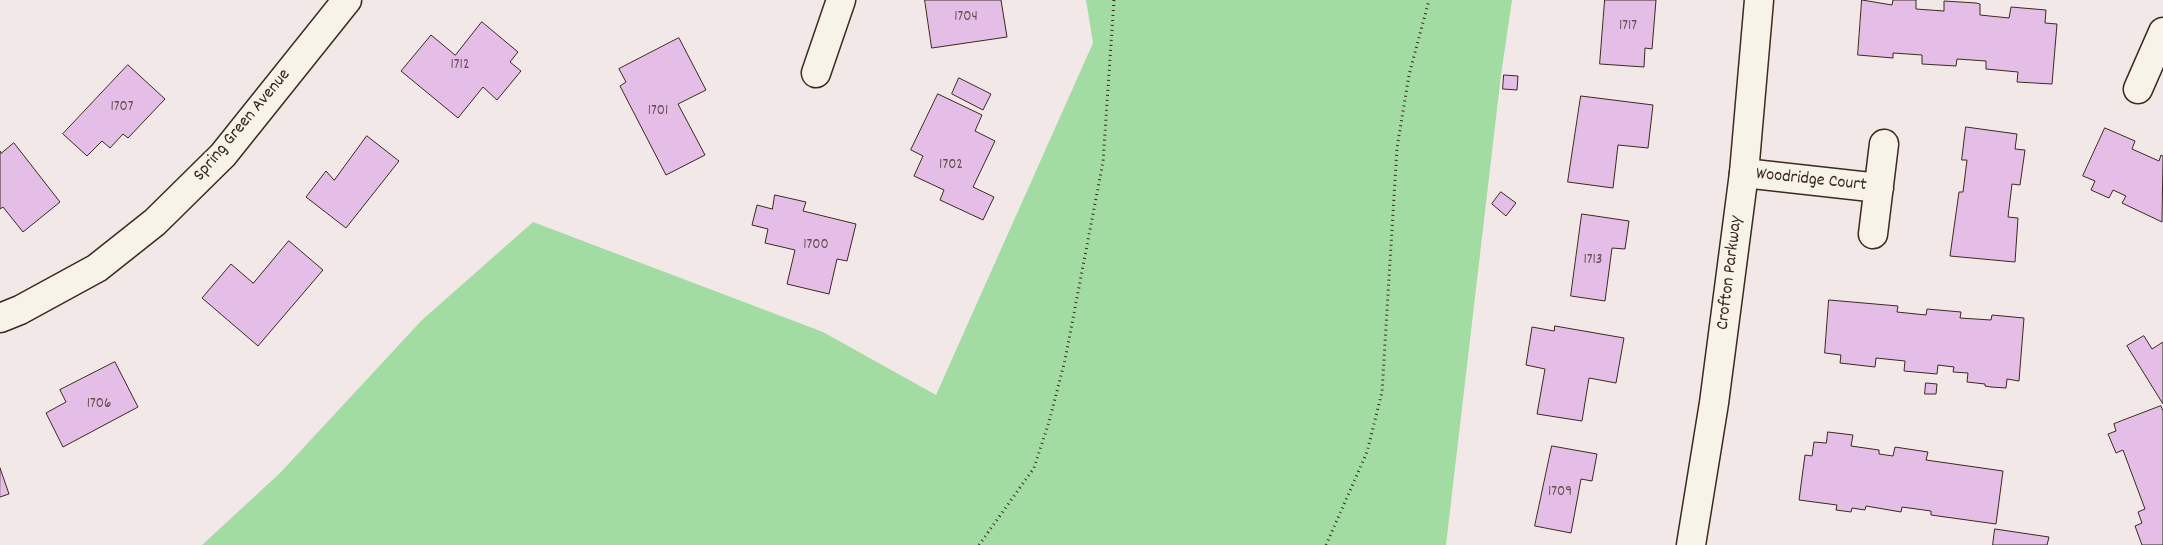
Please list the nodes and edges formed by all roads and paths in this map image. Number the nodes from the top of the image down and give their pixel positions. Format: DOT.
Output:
graph roads {
  1 [pos="347,0"];
  2 [pos="841,0"];
  3 [pos="1114,0"];
  4 [pos="1429,0"];
  5 [pos="1759,0"];
  6 [pos="2163,32"];
  7 [pos="816,73"];
  8 [pos="2138,89"];
  9 [pos="1884,144"];
  10 [pos="1744,173"];
  11 [pos="1879,188"];
  12 [pos="1873,234"];
  13 [pos="0,318"];
  14 [pos="979,545"];
  15 [pos="1326,545"];
  16 [pos="1691,545"];
  1 -- 13 [label="street, Spring Green Avenue"];
  2 -- 7 [label="street"];
  3 -- 14 [label="path"];
  4 -- 15 [label="path"];
  5 -- 10 [label="street, Crofton Parkway"];
  6 -- 8 [label="street"];
  9 -- 11 [label="street, Woodridge Court"];
  10 -- 11 [label="street, Woodridge Court"];
  10 -- 16 [label="street, Crofton Parkway"];
  11 -- 12 [label="street, Woodridge Court"];
}
